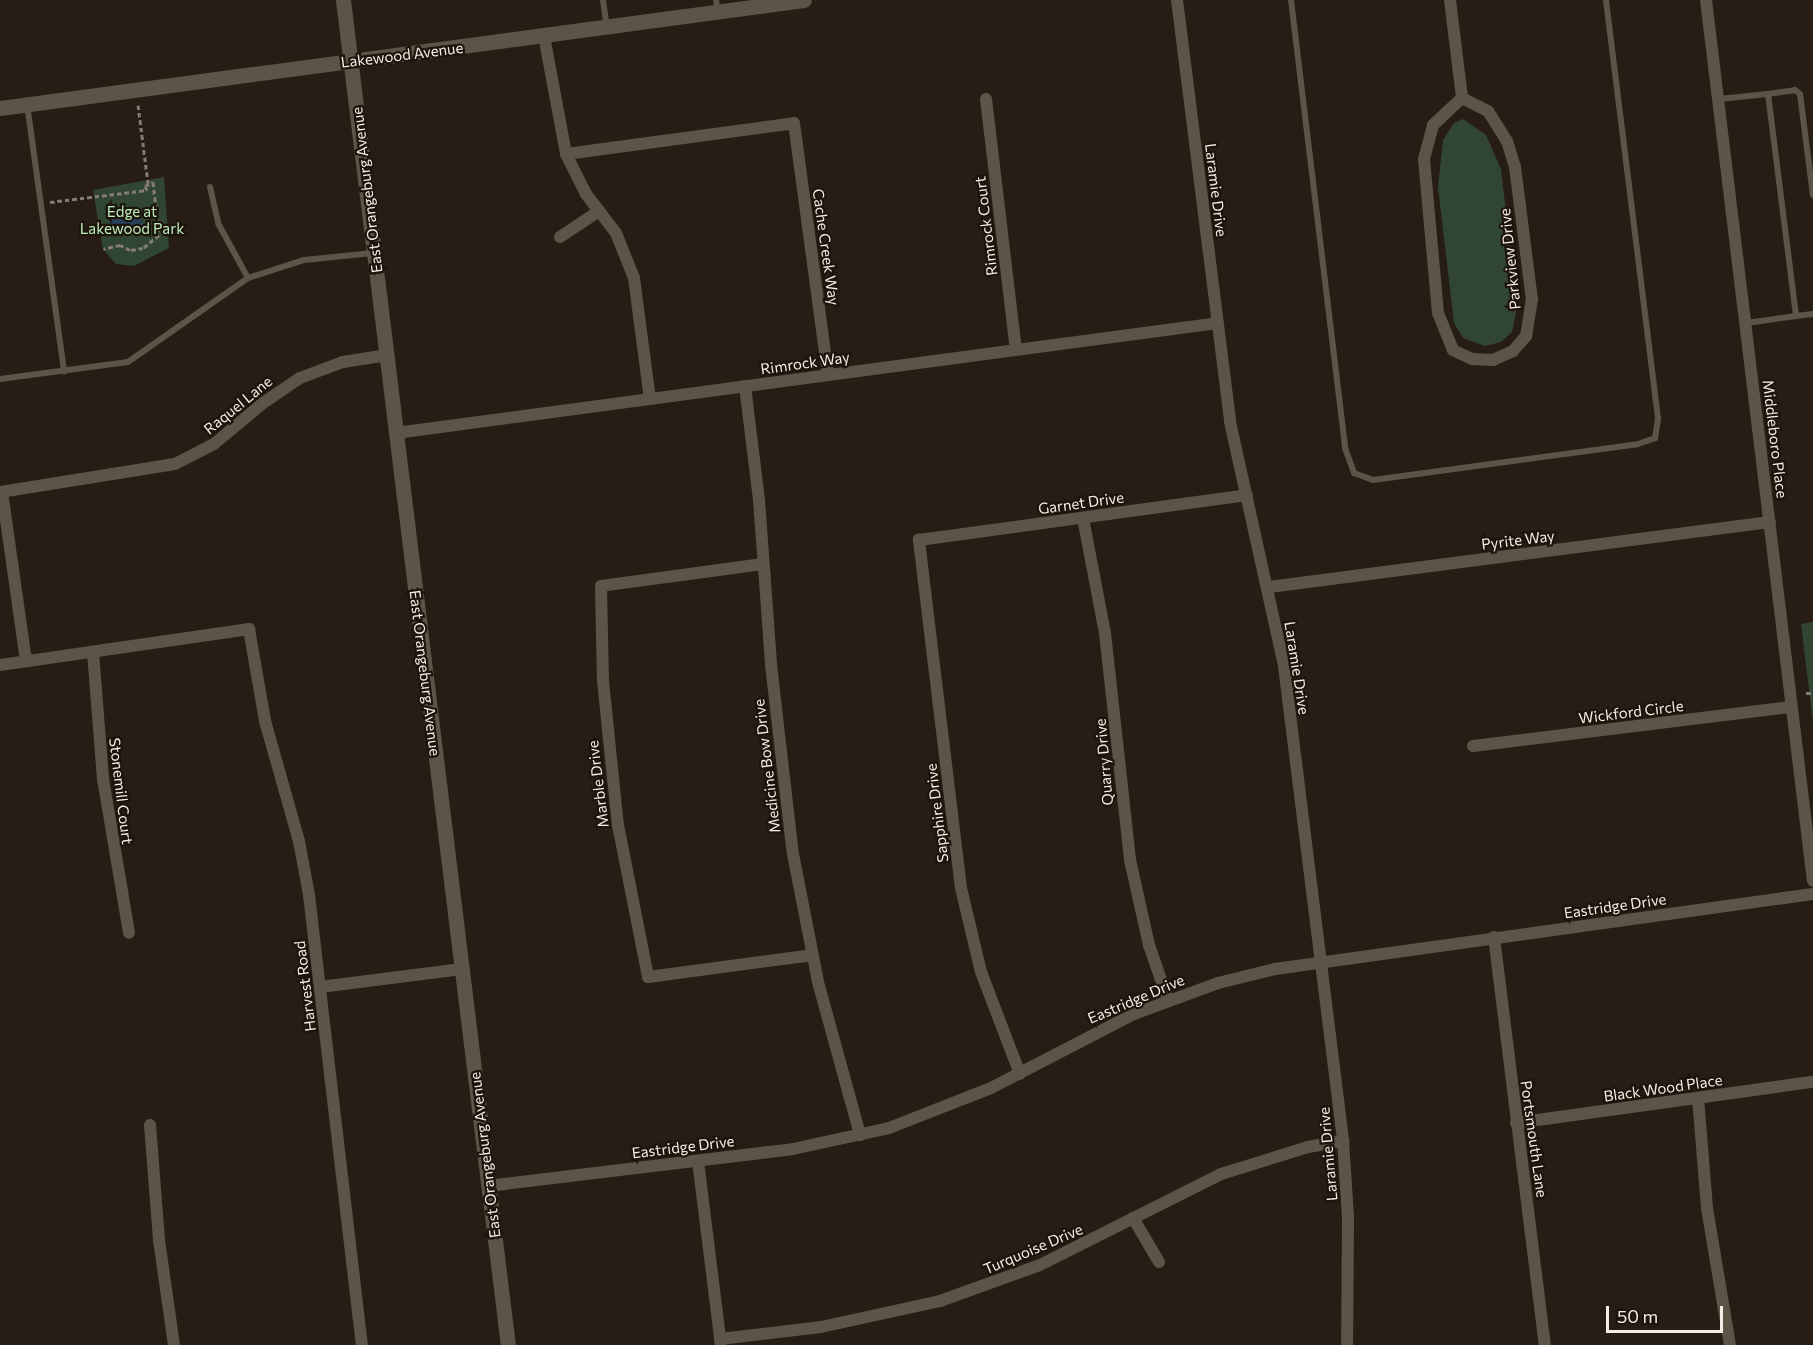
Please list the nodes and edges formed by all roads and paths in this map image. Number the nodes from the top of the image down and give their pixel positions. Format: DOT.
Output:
graph roads {
  1 [pos="343,0"];
  2 [pos="603,0"];
  3 [pos="804,0"];
  4 [pos="1177,0"];
  5 [pos="1291,0"];
  6 [pos="1450,0"];
  7 [pos="1606,0"];
  8 [pos="1706,0"];
  9 [pos="772,2"];
  10 [pos="717,6"];
  11 [pos="607,28"];
  12 [pos="544,36"];
  13 [pos="351,62"];
  14 [pos="136,89"];
  15 [pos="1768,94"];
  16 [pos="1462,98"];
  17 [pos="986,99"];
  18 [pos="1719,99"];
  19 [pos="27,104"];
  20 [pos="0,108"];
  21 [pos="566,154"];
  22 [pos="148,183"];
  23 [pos="210,187"];
  24 [pos="1813,195"];
  25 [pos="41,204"];
  26 [pos="599,211"];
  27 [pos="560,237"];
  28 [pos="103,249"];
  29 [pos="374,253"];
  30 [pos="248,278"];
  31 [pos="1813,314"];
  32 [pos="1796,316"];
  33 [pos="1218,323"];
  34 [pos="1745,324"];
  35 [pos="1016,349"];
  36 [pos="387,355"];
  37 [pos="64,370"];
  38 [pos="828,375"];
  39 [pos="0,379"];
  40 [pos="745,386"];
  41 [pos="650,399"];
  42 [pos="396,433"];
  43 [pos="1,492"];
  44 [pos="1248,495"];
  45 [pos="1083,518"];
  46 [pos="1770,522"];
  47 [pos="919,540"];
  48 [pos="763,564"];
  49 [pos="1269,587"];
  50 [pos="93,652"];
  51 [pos="26,661"];
  52 [pos="0,665"];
  53 [pos="1806,693"];
  54 [pos="1813,693"];
  55 [pos="1792,707"];
  56 [pos="1473,746"];
  57 [pos="1813,881"];
  58 [pos="1813,894"];
  59 [pos="129,933"];
  60 [pos="1494,937"];
  61 [pos="812,955"];
  62 [pos="1320,960"];
  63 [pos="462,969"];
  64 [pos="320,987"];
  65 [pos="1168,1000"];
  66 [pos="1020,1074"];
  67 [pos="1813,1082"];
  68 [pos="1698,1098"];
  69 [pos="1516,1123"];
  70 [pos="150,1125"];
  71 [pos="860,1135"];
  72 [pos="1343,1141"];
  73 [pos="698,1161"];
  74 [pos="488,1186"];
  75 [pos="1133,1218"];
  76 [pos="1159,1262"];
  77 [pos="721,1342"];
  78 [pos="174,1345"];
  79 [pos="362,1345"];
  80 [pos="508,1345"];
  81 [pos="1347,1345"];
  82 [pos="1545,1345"];
  83 [pos="1730,1345"];
  1 -- 13 [label="street, East Orangeburg Avenue"];
  2 -- 11 [label="lane"];
  3 -- 9 [label="street, Lakewood Avenue"];
  4 -- 33 [label="street, Laramie Drive"];
  5 -- 7 [label="lane"];
  6 -- 16 [label="street"];
  8 -- 18 [label="street, Middleboro Place"];
  9 -- 10 [label="street, Lakewood Avenue"];
  10 -- 11 [label="street, Lakewood Avenue"];
  11 -- 12 [label="street, Lakewood Avenue"];
  12 -- 13 [label="street, Lakewood Avenue"];
  12 -- 21 [label="street"];
  13 -- 14 [label="street, Lakewood Avenue"];
  13 -- 29 [label="street, East Orangeburg Avenue"];
  14 -- 19 [label="street, Lakewood Avenue"];
  14 -- 22 [label="path"];
  15 -- 18 [label="lane"];
  15 -- 24 [label="lane"];
  15 -- 32 [label="lane"];
  16 -- 16 [label="street, Parkview Drive"];
  17 -- 35 [label="street, Rimrock Court"];
  18 -- 34 [label="street, Middleboro Place"];
  19 -- 20 [label="street, Lakewood Avenue"];
  19 -- 25 [label="lane"];
  21 -- 26 [label="street"];
  21 -- 38 [label="street, Cache Creek Way"];
  22 -- 25 [label="path"];
  22 -- 28 [label="path"];
  23 -- 30 [label="lane"];
  25 -- 37 [label="lane"];
  26 -- 27 [label="street"];
  26 -- 41 [label="street"];
  29 -- 30 [label="lane"];
  29 -- 36 [label="street, East Orangeburg Avenue"];
  30 -- 37 [label="lane"];
  31 -- 32 [label="lane"];
  32 -- 34 [label="lane"];
  33 -- 35 [label="street, Rimrock Way"];
  33 -- 44 [label="street, Laramie Drive"];
  34 -- 46 [label="street, Middleboro Place"];
  35 -- 38 [label="street, Rimrock Way"];
  36 -- 42 [label="street, East Orangeburg Avenue"];
  36 -- 43 [label="street, Raquel Lane"];
  37 -- 39 [label="lane"];
  38 -- 40 [label="street, Rimrock Way"];
  40 -- 41 [label="street, Rimrock Way"];
  40 -- 48 [label="street, Medicine Bow Drive"];
  41 -- 42 [label="street, Rimrock Way"];
  42 -- 63 [label="street, East Orangeburg Avenue"];
  43 -- 51 [label="street"];
  44 -- 45 [label="street, Garnet Drive"];
  44 -- 49 [label="street, Laramie Drive"];
  45 -- 47 [label="street, Garnet Drive"];
  45 -- 65 [label="street, Quarry Drive"];
  46 -- 49 [label="street, Pyrite Way"];
  46 -- 55 [label="street, Middleboro Place"];
  47 -- 66 [label="street, Sapphire Drive"];
  48 -- 61 [label="street, Medicine Bow Drive"];
  48 -- 61 [label="street, Marble Drive"];
  49 -- 62 [label="street, Laramie Drive"];
  50 -- 51 [label="street"];
  50 -- 59 [label="street, Stonemill Court"];
  50 -- 64 [label="street, Harvest Road"];
  51 -- 52 [label="street"];
  53 -- 54 [label="path"];
  55 -- 56 [label="street, Wickford Circle"];
  55 -- 57 [label="street, Middleboro Place"];
  58 -- 60 [label="street, Eastridge Drive"];
  60 -- 62 [label="street, Eastridge Drive"];
  60 -- 69 [label="street, Portsmouth Lane"];
  61 -- 71 [label="street, Medicine Bow Drive"];
  62 -- 65 [label="street, Eastridge Drive"];
  62 -- 72 [label="street, Laramie Drive"];
  63 -- 64 [label="street"];
  63 -- 74 [label="street, East Orangeburg Avenue"];
  64 -- 79 [label="street, Harvest Road"];
  65 -- 66 [label="street, Eastridge Drive"];
  66 -- 71 [label="street, Eastridge Drive"];
  67 -- 68 [label="street, Black Wood Place"];
  68 -- 69 [label="street, Black Wood Place"];
  68 -- 83 [label="street"];
  69 -- 82 [label="street, Portsmouth Lane"];
  70 -- 78 [label="street"];
  71 -- 73 [label="street, Eastridge Drive"];
  72 -- 75 [label="street, Turquoise Drive"];
  72 -- 81 [label="street, Laramie Drive"];
  73 -- 74 [label="street, Eastridge Drive"];
  73 -- 77 [label="street"];
  74 -- 80 [label="street, East Orangeburg Avenue"];
  75 -- 76 [label="street"];
  75 -- 77 [label="street, Turquoise Drive"];
}
